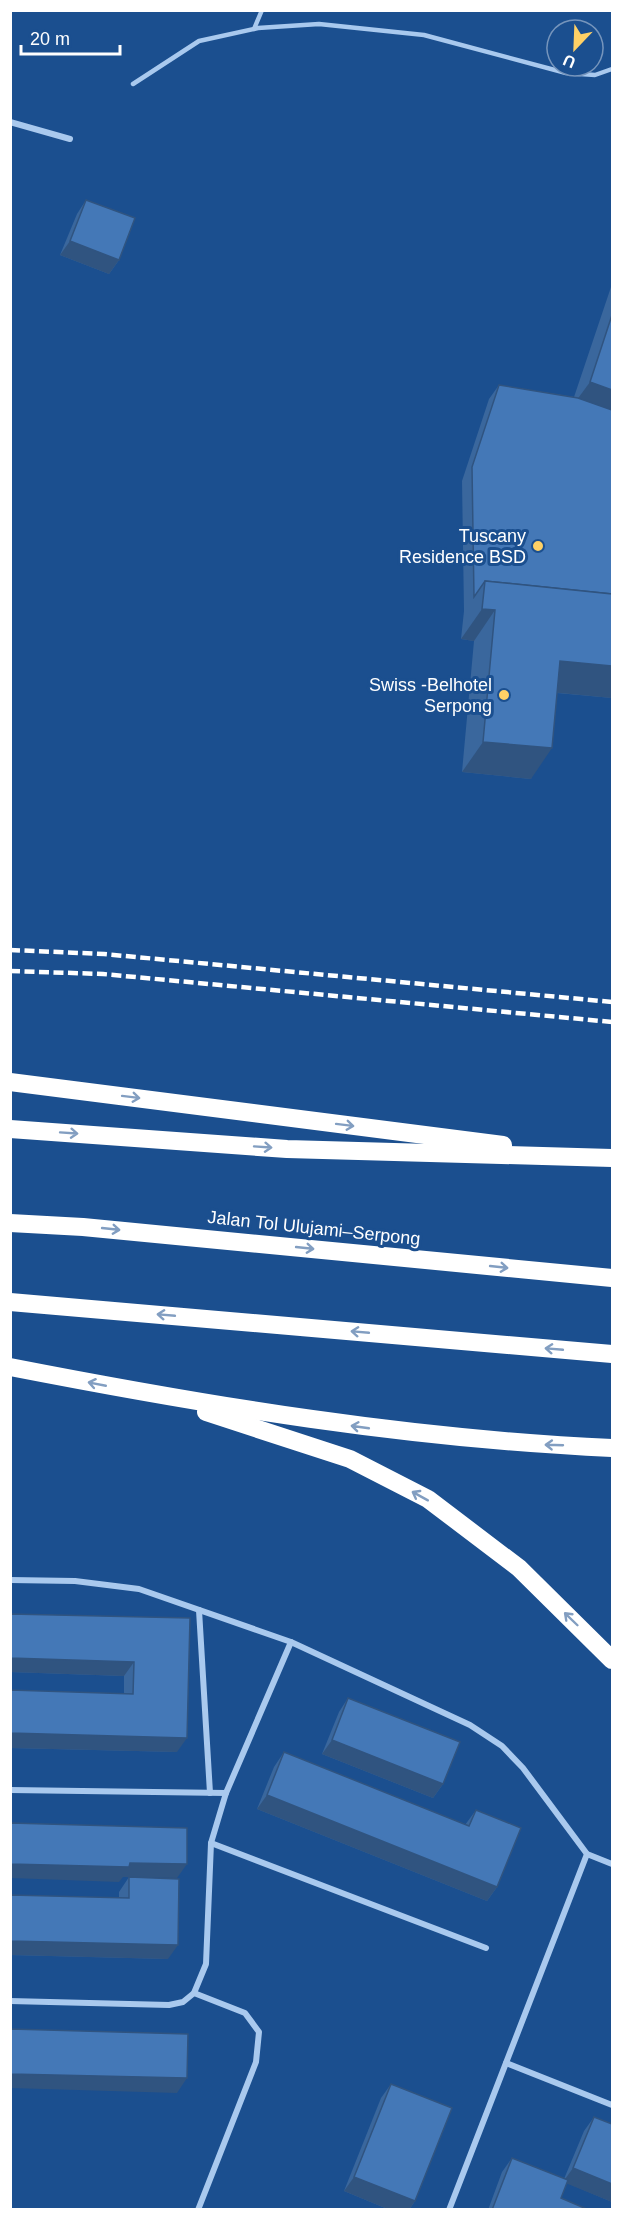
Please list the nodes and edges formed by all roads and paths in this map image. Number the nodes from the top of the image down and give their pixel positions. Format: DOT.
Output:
graph roads {
  1 [pos="262,10"];
  2 [pos="254,29"];
  3 [pos="612,69"];
  4 [pos="134,84"];
  5 [pos="10,122"];
  6 [pos="70,139"];
  7 [pos="10,1082"];
  8 [pos="10,1129"];
  9 [pos="610,1158"];
  10 [pos="10,1221"];
  11 [pos="612,1278"];
  12 [pos="10,1302"];
  13 [pos="612,1354"];
  14 [pos="10,1367"];
  15 [pos="155,1395"];
  16 [pos="612,1448"];
  17 [pos="10,1580"];
  18 [pos="199,1610"];
  19 [pos="291,1642"];
  20 [pos="612,1660"];
  21 [pos="10,1790"];
  22 [pos="210,1793"];
  23 [pos="225,1793"];
  24 [pos="211,1843"];
  25 [pos="586,1854"];
  26 [pos="612,1864"];
  27 [pos="486,1948"];
  28 [pos="194,1993"];
  29 [pos="10,2001"];
  30 [pos="506,2063"];
  31 [pos="612,2105"];
  32 [pos="198,2210"];
  33 [pos="449,2210"];
  1 -- 2 [label="lane"];
  2 -- 3 [label="lane"];
  2 -- 4 [label="lane"];
  5 -- 6 [label="street"];
  7 -- 9 [label="highway, one-way"];
  8 -- 9 [label="highway, one-way"];
  10 -- 11 [label="highway, Jalan Tol Ulujami–Serpong, one-way"];
  13 -- 12 [label="highway, one-way"];
  15 -- 14 [label="highway, one-way"];
  16 -- 15 [label="highway, one-way"];
  20 -- 15 [label="highway, one-way"];
  17 -- 18 [label="street"];
  18 -- 19 [label="street"];
  18 -- 22 [label="street"];
  19 -- 23 [label="street"];
  19 -- 25 [label="street"];
  21 -- 22 [label="street"];
  22 -- 23 [label="street"];
  23 -- 24 [label="street"];
  24 -- 27 [label="street"];
  24 -- 28 [label="street"];
  25 -- 26 [label="street"];
  25 -- 30 [label="street"];
  28 -- 29 [label="street"];
  28 -- 32 [label="street"];
  30 -- 31 [label="street"];
  30 -- 33 [label="street"];
}
